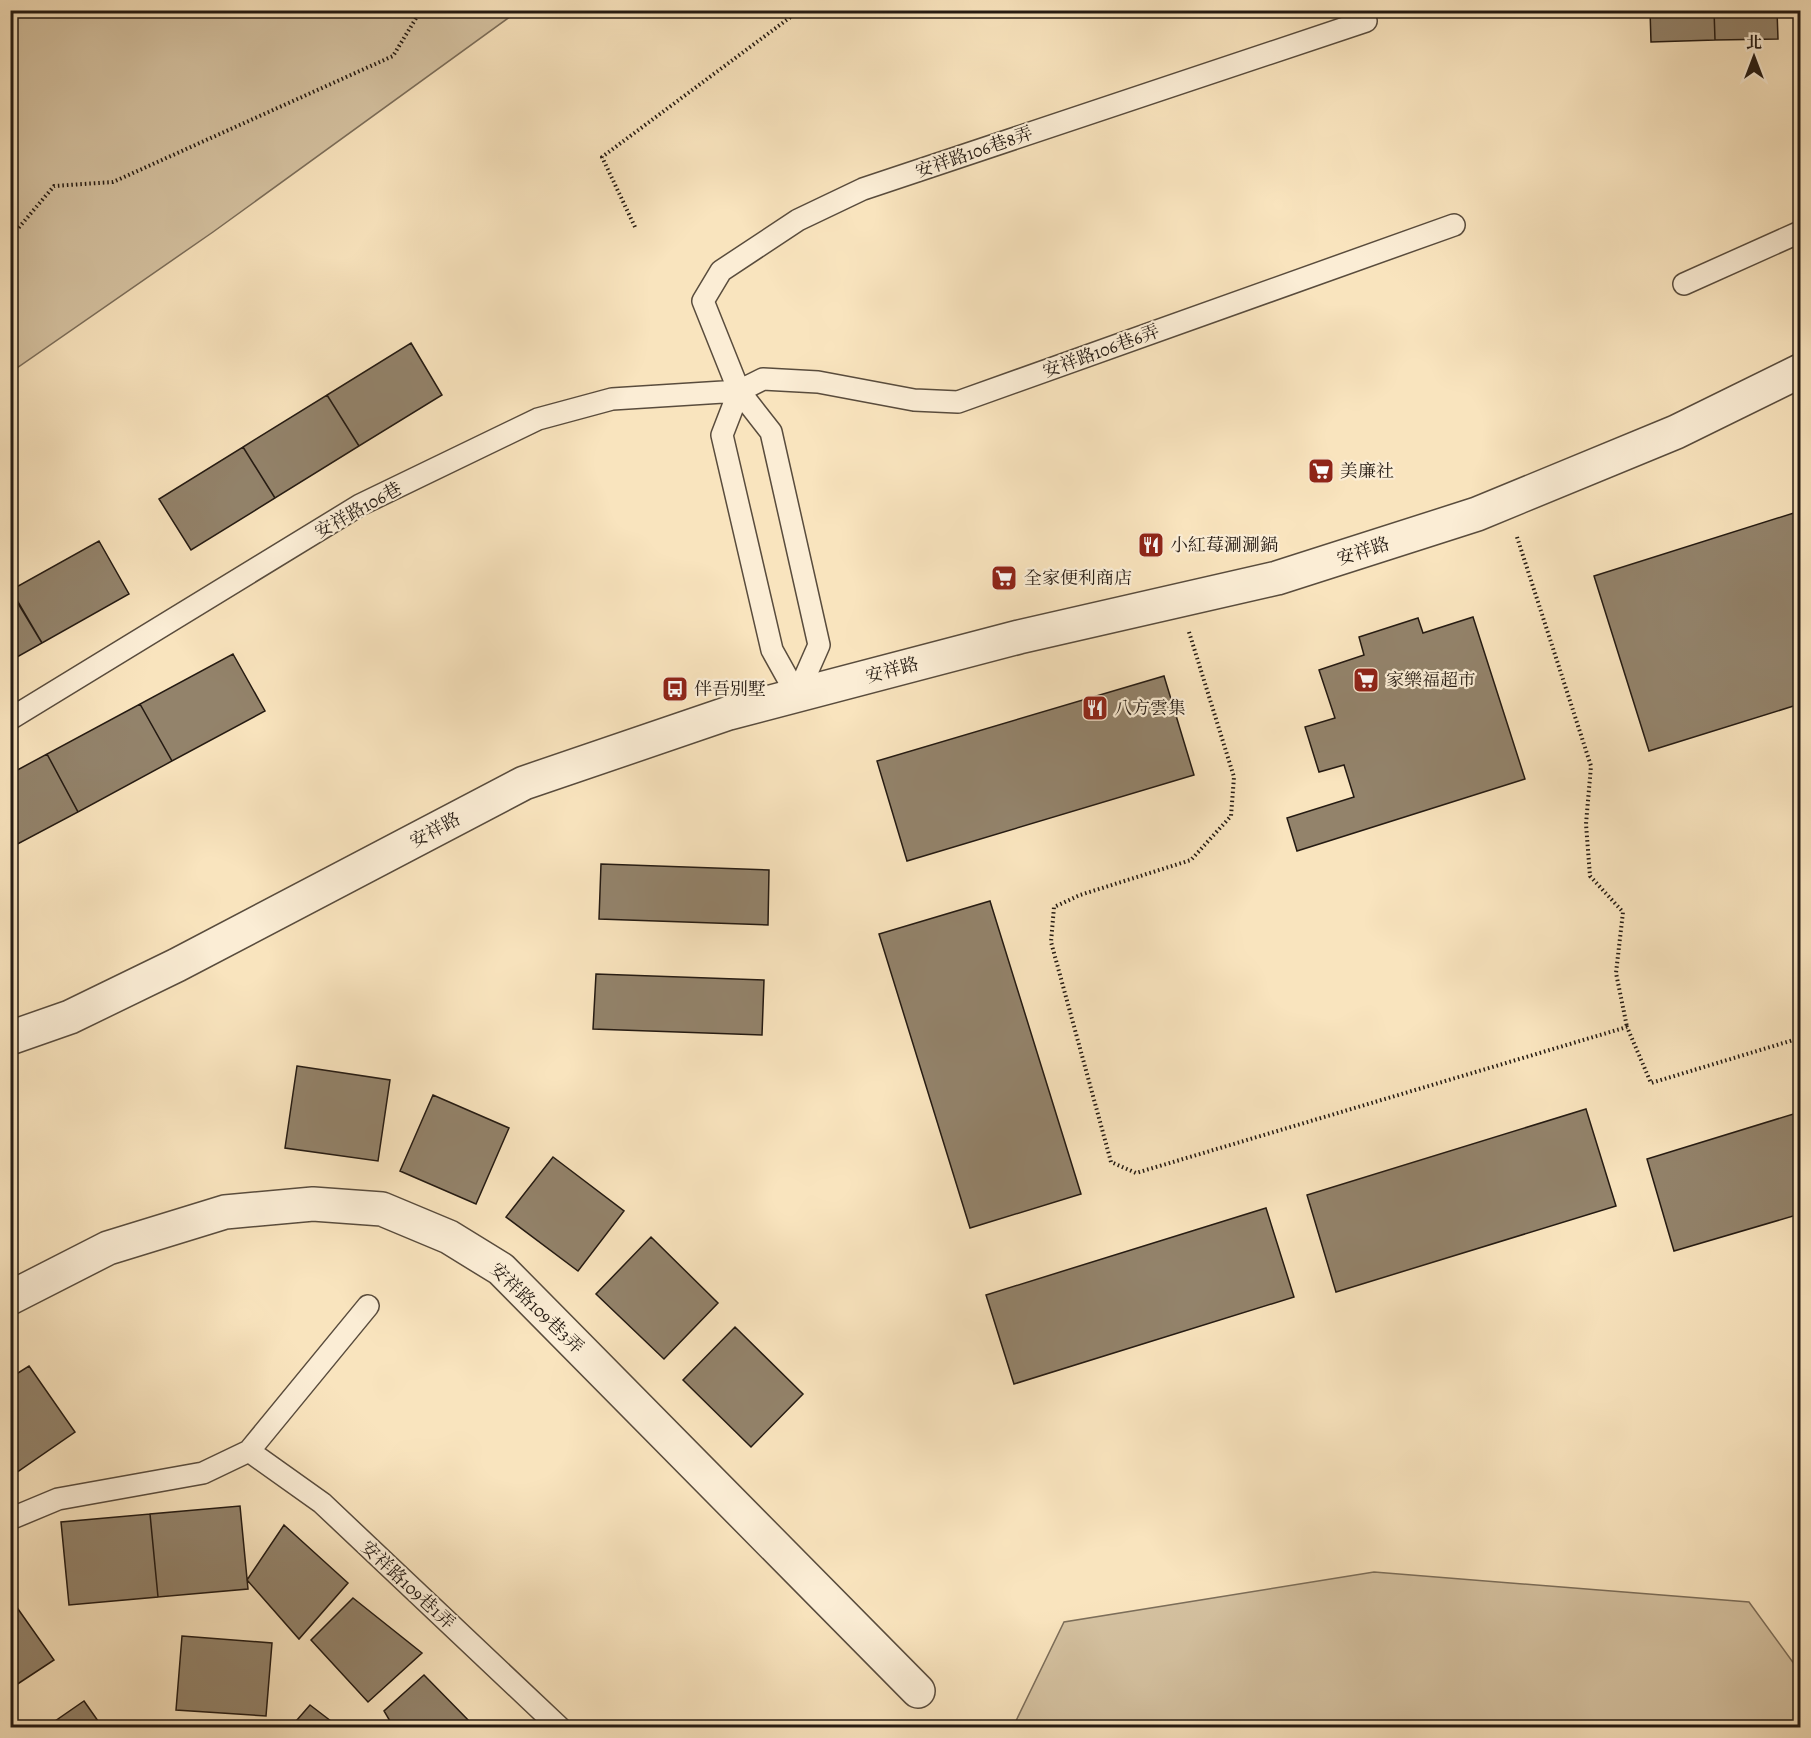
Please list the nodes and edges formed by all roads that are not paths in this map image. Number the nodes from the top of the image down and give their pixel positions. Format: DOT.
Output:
graph roads {
  1 [pos="1366,21"];
  2 [pos="1454,225"];
  3 [pos="1800,232"];
  4 [pos="1684,284"];
  5 [pos="1800,371"];
  6 [pos="739,391"];
  7 [pos="797,695"];
  8 [pos="10,719"];
  9 [pos="10,1038"];
  10 [pos="10,1298"];
  11 [pos="368,1306"];
  12 [pos="249,1451"];
  13 [pos="10,1519"];
  14 [pos="918,1691"];
  15 [pos="560,1728"];
  1 -- 6 [label="lane, 安祥路106巷8弄"];
  2 -- 6 [label="lane, 安祥路106巷6弄"];
  3 -- 4 [label="lane"];
  5 -- 7 [label="street, 安祥路"];
  6 -- 7 [label="lane"];
  6 -- 7 [label="lane"];
  6 -- 8 [label="lane, 安祥路106巷"];
  7 -- 9 [label="street, 安祥路"];
  10 -- 14 [label="street, 安祥路109巷3弄"];
  11 -- 12 [label="lane"];
  12 -- 13 [label="lane"];
  12 -- 15 [label="lane, 安祥路109巷1弄"];
}
